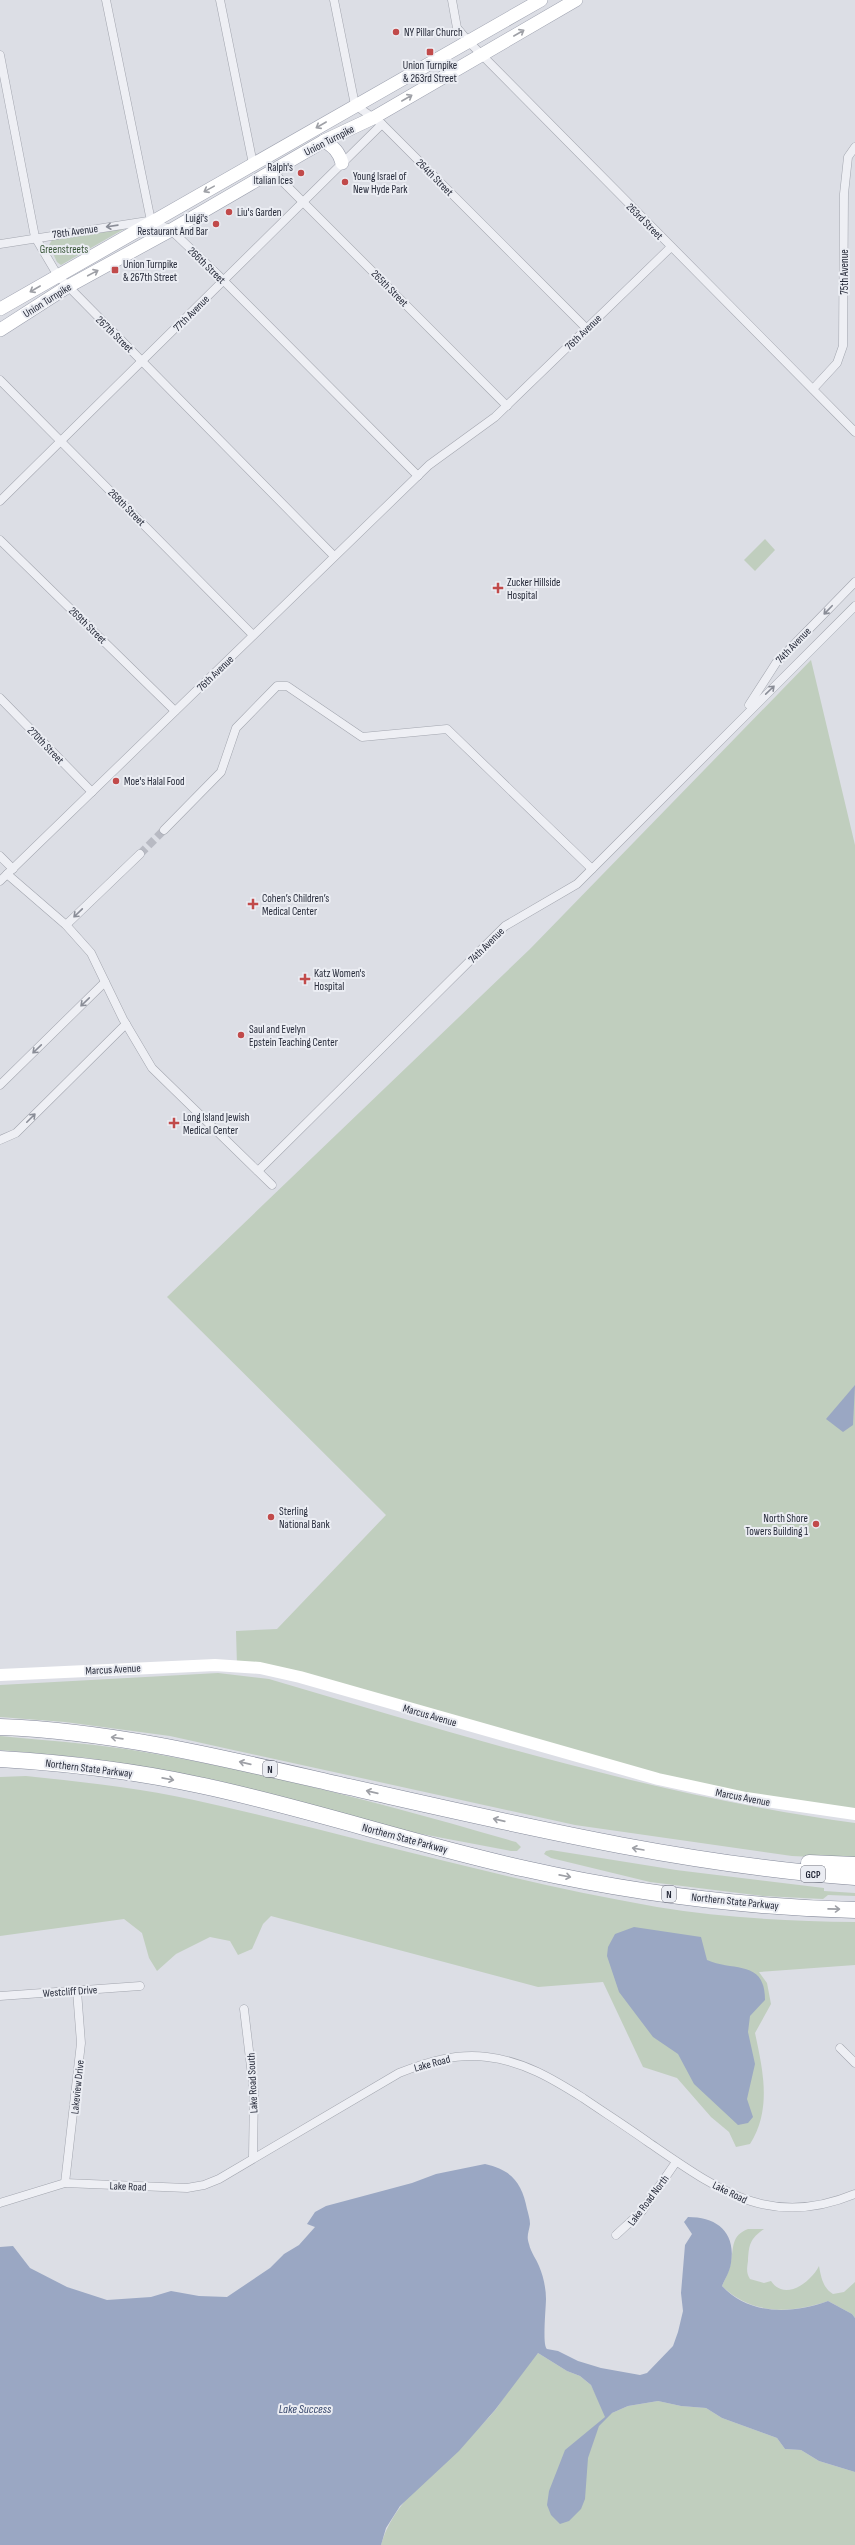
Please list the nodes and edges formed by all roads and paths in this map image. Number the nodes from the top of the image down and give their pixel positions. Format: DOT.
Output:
graph roads {
  1 [pos="106,0"];
  2 [pos="220,0"];
  3 [pos="334,0"];
  4 [pos="452,0"];
  5 [pos="541,0"];
  6 [pos="576,0"];
  7 [pos="469,42"];
  8 [pos="0,55"];
  9 [pos="482,55"];
  10 [pos="355,105"];
  11 [pos="377,121"];
  12 [pos="324,141"];
  13 [pos="855,147"];
  14 [pos="253,164"];
  15 [pos="342,164"];
  16 [pos="272,171"];
  17 [pos="304,202"];
  18 [pos="151,221"];
  19 [pos="171,230"];
  20 [pos="35,237"];
  21 [pos="0,244"];
  22 [pos="671,247"];
  23 [pos="58,276"];
  24 [pos="224,280"];
  25 [pos="67,287"];
  26 [pos="0,309"];
  27 [pos="587,329"];
  28 [pos="0,330"];
  29 [pos="143,360"];
  30 [pos="0,380"];
  31 [pos="813,389"];
  32 [pos="507,406"];
  33 [pos="855,432"];
  34 [pos="61,441"];
  35 [pos="418,476"];
  36 [pos="0,501"];
  37 [pos="0,540"];
  38 [pos="334,556"];
  39 [pos="855,582"];
  40 [pos="855,606"];
  41 [pos="253,635"];
  42 [pos="0,698"];
  43 [pos="175,711"];
  44 [pos="742,717"];
  45 [pos="92,792"];
  46 [pos="164,830"];
  47 [pos="140,854"];
  48 [pos="0,856"];
  49 [pos="592,869"];
  50 [pos="10,871"];
  51 [pos="0,881"];
  52 [pos="66,925"];
  53 [pos="105,982"];
  54 [pos="126,1024"];
  55 [pos="0,1085"];
  56 [pos="0,1140"];
  57 [pos="258,1172"];
  58 [pos="272,1185"];
  59 [pos="0,1675"];
  60 [pos="0,1727"];
  61 [pos="0,1760"];
  62 [pos="0,1770"];
  63 [pos="130,1772"];
  64 [pos="855,1814"];
  65 [pos="672,1855"];
  66 [pos="855,1864"];
  67 [pos="772,1870"];
  68 [pos="855,1877"];
  69 [pos="855,1910"];
  70 [pos="140,1986"];
  71 [pos="77,1991"];
  72 [pos="0,1996"];
  73 [pos="244,2009"];
  74 [pos="840,2048"];
  75 [pos="855,2063"];
  76 [pos="253,2158"];
  77 [pos="676,2162"];
  78 [pos="65,2183"];
  79 [pos="855,2194"];
  80 [pos="0,2203"];
  81 [pos="616,2235"];
  1 -- 18 [label="street"];
  2 -- 14 [label="street"];
  3 -- 10 [label="street"];
  4 -- 7 [label="street, 263rd Street"];
  5 -- 7 [label="main road, Union Turnpike"];
  9 -- 6 [label="main road, Union Turnpike, one-way"];
  7 -- 9 [label="street, 263rd Street"];
  7 -- 10 [label="main road, Union Turnpike"];
  8 -- 20 [label="street, 267th Street"];
  11 -- 9 [label="main road, Union Turnpike, one-way"];
  9 -- 22 [label="street, 263rd Street"];
  10 -- 11 [label="street, 264th Street"];
  10 -- 14 [label="main road, Union Turnpike, one-way"];
  11 -- 12 [label="main road, Union Turnpike"];
  11 -- 15 [label="street, 77th Avenue"];
  11 -- 27 [label="street, 264th Street"];
  12 -- 15 [label="main road"];
  12 -- 16 [label="main road, Union Turnpike"];
  13 -- 31 [label="street, 75th Avenue"];
  14 -- 18 [label="main road, Union Turnpike, one-way"];
  15 -- 17 [label="street, 77th Avenue"];
  16 -- 17 [label="street, 265th Street"];
  16 -- 19 [label="main road, Union Turnpike"];
  17 -- 24 [label="street, 77th Avenue"];
  17 -- 32 [label="street, 265th Street"];
  18 -- 19 [label="street, 266th Street"];
  18 -- 20 [label="street, 78th Avenue, one-way"];
  18 -- 23 [label="main road, Union Turnpike"];
  19 -- 24 [label="street, 266th Street"];
  25 -- 19 [label="main road, Union Turnpike, one-way"];
  20 -- 21 [label="street, 78th Avenue"];
  20 -- 23 [label="street, 267th Street"];
  22 -- 27 [label="street, 76th Avenue"];
  22 -- 31 [label="street, 263rd Street"];
  23 -- 25 [label="street, 267th Street"];
  23 -- 26 [label="main road, Union Turnpike, one-way"];
  24 -- 29 [label="street, 77th Avenue"];
  24 -- 35 [label="street, 266th Street"];
  25 -- 28 [label="main road, Union Turnpike"];
  25 -- 29 [label="street, 267th Street"];
  27 -- 32 [label="street, 76th Avenue"];
  29 -- 34 [label="street, 77th Avenue"];
  29 -- 38 [label="street, 267th Street"];
  30 -- 34 [label="street, 268th Street"];
  31 -- 33 [label="street, 263rd Street"];
  32 -- 35 [label="street, 76th Avenue"];
  34 -- 36 [label="street, 77th Avenue"];
  34 -- 41 [label="street, 268th Street"];
  35 -- 38 [label="street, 76th Avenue"];
  37 -- 43 [label="street, 269th Street"];
  38 -- 41 [label="street, 76th Avenue"];
  39 -- 44 [label="street, 74th Avenue, one-way"];
  44 -- 40 [label="street, 74th Avenue, one-way"];
  41 -- 43 [label="street, 76th Avenue"];
  42 -- 45 [label="street, 270th Street"];
  43 -- 45 [label="street, 76th Avenue"];
  44 -- 49 [label="street, 74th Avenue"];
  45 -- 50 [label="street, 76th Avenue"];
  46 -- 49 [label="street"];
  47 -- 52 [label="street, one-way"];
  48 -- 50 [label="street"];
  49 -- 57 [label="street, 74th Avenue"];
  50 -- 51 [label="street, 76th Avenue"];
  50 -- 52 [label="street"];
  52 -- 53 [label="street"];
  53 -- 54 [label="street"];
  53 -- 55 [label="street, one-way"];
  56 -- 54 [label="street, one-way"];
  54 -- 57 [label="street"];
  57 -- 58 [label="street"];
  59 -- 64 [label="main road, Marcus Avenue"];
  65 -- 60 [label="highway, N, one-way"];
  61 -- 63 [label="highway, Northern State Parkway / N"];
  62 -- 63 [label="highway"];
  63 -- 69 [label="highway, Northern State Parkway / N, one-way"];
  65 -- 66 [label="highway"];
  65 -- 67 [label="highway, N"];
  67 -- 68 [label="highway, GCP"];
  70 -- 71 [label="street, Westcliff Drive"];
  71 -- 72 [label="street, Westcliff Drive"];
  71 -- 78 [label="street, Lakeview Drive"];
  73 -- 76 [label="street, Lake Road South"];
  74 -- 75 [label="street"];
  76 -- 77 [label="street, Lake Road"];
  76 -- 78 [label="street, Lake Road"];
  77 -- 79 [label="street, Lake Road"];
  77 -- 81 [label="street, Lake Road North"];
  78 -- 80 [label="street, Lake Road"];
}
